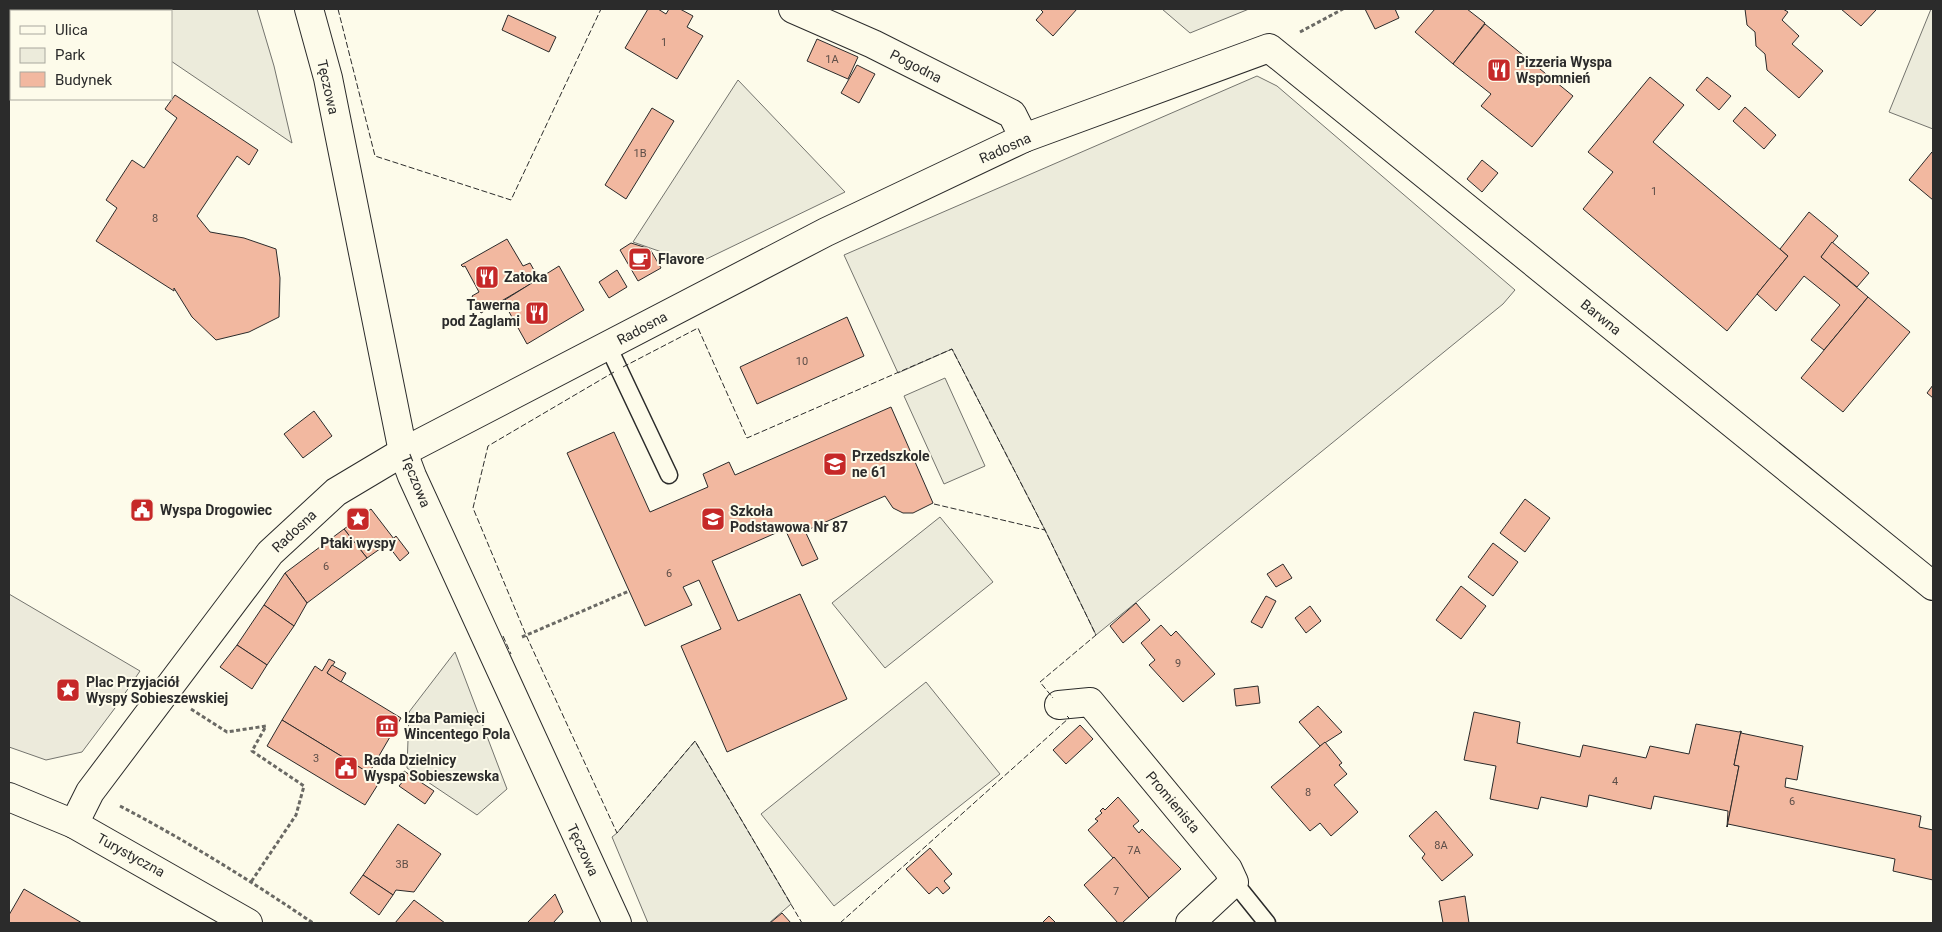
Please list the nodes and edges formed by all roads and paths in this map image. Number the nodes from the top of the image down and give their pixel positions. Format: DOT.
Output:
graph roads {
  1 [pos="308,9"];
  2 [pos="793,9"];
  3 [pos="1344,9"];
  4 [pos="1269,48"];
  5 [pos="1024,138"];
  6 [pos="608,346"];
  7 [pos="403,452"];
  8 [pos="669,475"];
  9 [pos="1933,586"];
  10 [pos="629,591"];
  11 [pos="519,639"];
  12 [pos="1059,705"];
  13 [pos="188,707"];
  14 [pos="9,797"];
  15 [pos="152,823"];
  16 [pos="74,824"];
  17 [pos="252,882"];
  18 [pos="1234,882"];
  19 [pos="248,923"];
  20 [pos="314,923"];
  21 [pos="617,923"];
  22 [pos="1190,923"];
  23 [pos="1267,923"];
  1 -- 7 [label="street, Tęczowa"];
  2 -- 5 [label="street, Pogodna"];
  3 -- 4 [label="path"];
  4 -- 5 [label="street, Radosna"];
  4 -- 9 [label="street, Barwna"];
  5 -- 6 [label="street, Radosna"];
  6 -- 7 [label="street, Radosna"];
  6 -- 8 [label="lane"];
  7 -- 16 [label="street, Radosna"];
  7 -- 21 [label="street, Tęczowa"];
  10 -- 11 [label="path"];
  12 -- 18 [label="street, Promienista"];
  13 -- 17 [label="path"];
  14 -- 16 [label="street, Turystyczna"];
  15 -- 17 [label="path"];
  16 -- 19 [label="street, Turystyczna"];
  17 -- 20 [label="path"];
  18 -- 22 [label="street"];
  18 -- 23 [label="lane"];
}
